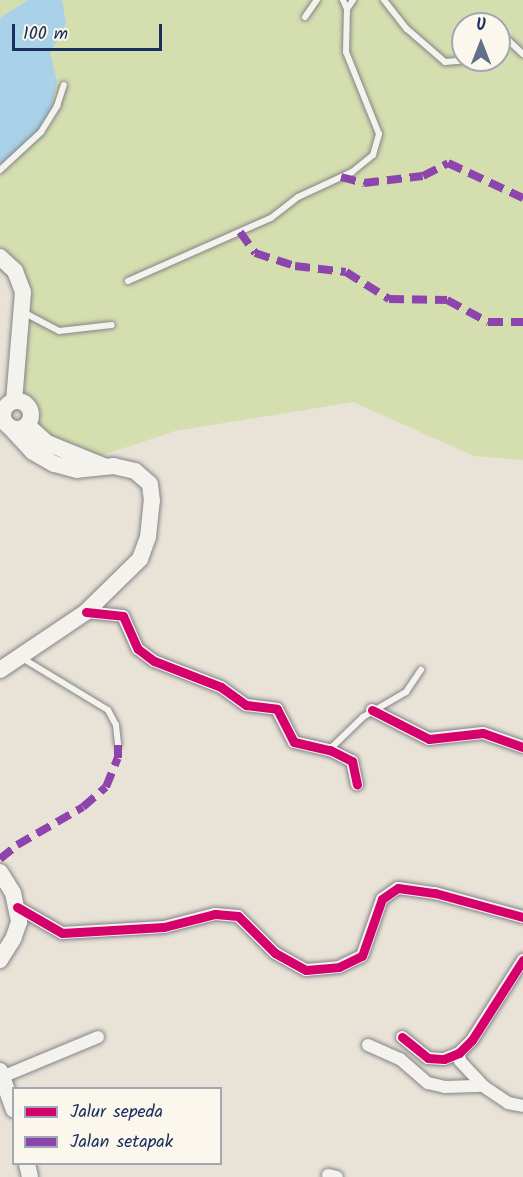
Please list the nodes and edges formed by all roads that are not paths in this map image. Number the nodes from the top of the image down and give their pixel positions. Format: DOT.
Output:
graph roads {
  1 [pos="317,0"];
  2 [pos="343,0"];
  3 [pos="353,0"];
  4 [pos="384,0"];
  5 [pos="347,9"];
  6 [pos="305,17"];
  7 [pos="511,43"];
  8 [pos="523,54"];
  9 [pos="451,63"];
  10 [pos="64,85"];
  11 [pos="0,170"];
  12 [pos="0,257"];
  13 [pos="128,281"];
  14 [pos="22,312"];
  15 [pos="112,325"];
  16 [pos="14,401"];
  17 [pos="27,425"];
  18 [pos="9,426"];
  19 [pos="104,466"];
  20 [pos="86,612"];
  21 [pos="21,657"];
  22 [pos="0,670"];
  23 [pos="421,670"];
  24 [pos="372,710"];
  25 [pos="118,745"];
  26 [pos="523,747"];
  27 [pos="330,750"];
  28 [pos="357,784"];
  29 [pos="0,872"];
  30 [pos="17,907"];
  31 [pos="523,917"];
  32 [pos="0,960"];
  33 [pos="523,960"];
  34 [pos="98,1037"];
  35 [pos="402,1037"];
  36 [pos="368,1046"];
  37 [pos="459,1053"];
  38 [pos="1,1074"];
  39 [pos="483,1086"];
  40 [pos="12,1104"];
  41 [pos="523,1106"];
  1 -- 6 [label="lane"];
  2 -- 5 [label="lane"];
  3 -- 5 [label="lane"];
  4 -- 9 [label="lane"];
  5 -- 13 [label="lane"];
  7 -- 8 [label="lane"];
  10 -- 11 [label="lane"];
  12 -- 14 [label="main road"];
  14 -- 15 [label="lane"];
  14 -- 16 [label="main road"];
  16 -- 17 [label="main road"];
  16 -- 18 [label="main road"];
  17 -- 18 [label="main road"];
  17 -- 19 [label="main road"];
  18 -- 19 [label="main road"];
  19 -- 20 [label="main road"];
  20 -- 21 [label="main road"];
  20 -- 27 [label="street"];
  21 -- 22 [label="main road"];
  21 -- 25 [label="lane"];
  23 -- 24 [label="lane"];
  24 -- 26 [label="street"];
  24 -- 27 [label="lane"];
  27 -- 28 [label="street"];
  29 -- 30 [label="main road"];
  30 -- 31 [label="street"];
  30 -- 32 [label="main road"];
  33 -- 37 [label="street"];
  34 -- 38 [label="street"];
  35 -- 37 [label="street"];
  36 -- 39 [label="street"];
  37 -- 39 [label="street"];
  38 -- 40 [label="main road"];
  39 -- 41 [label="street"];
}
